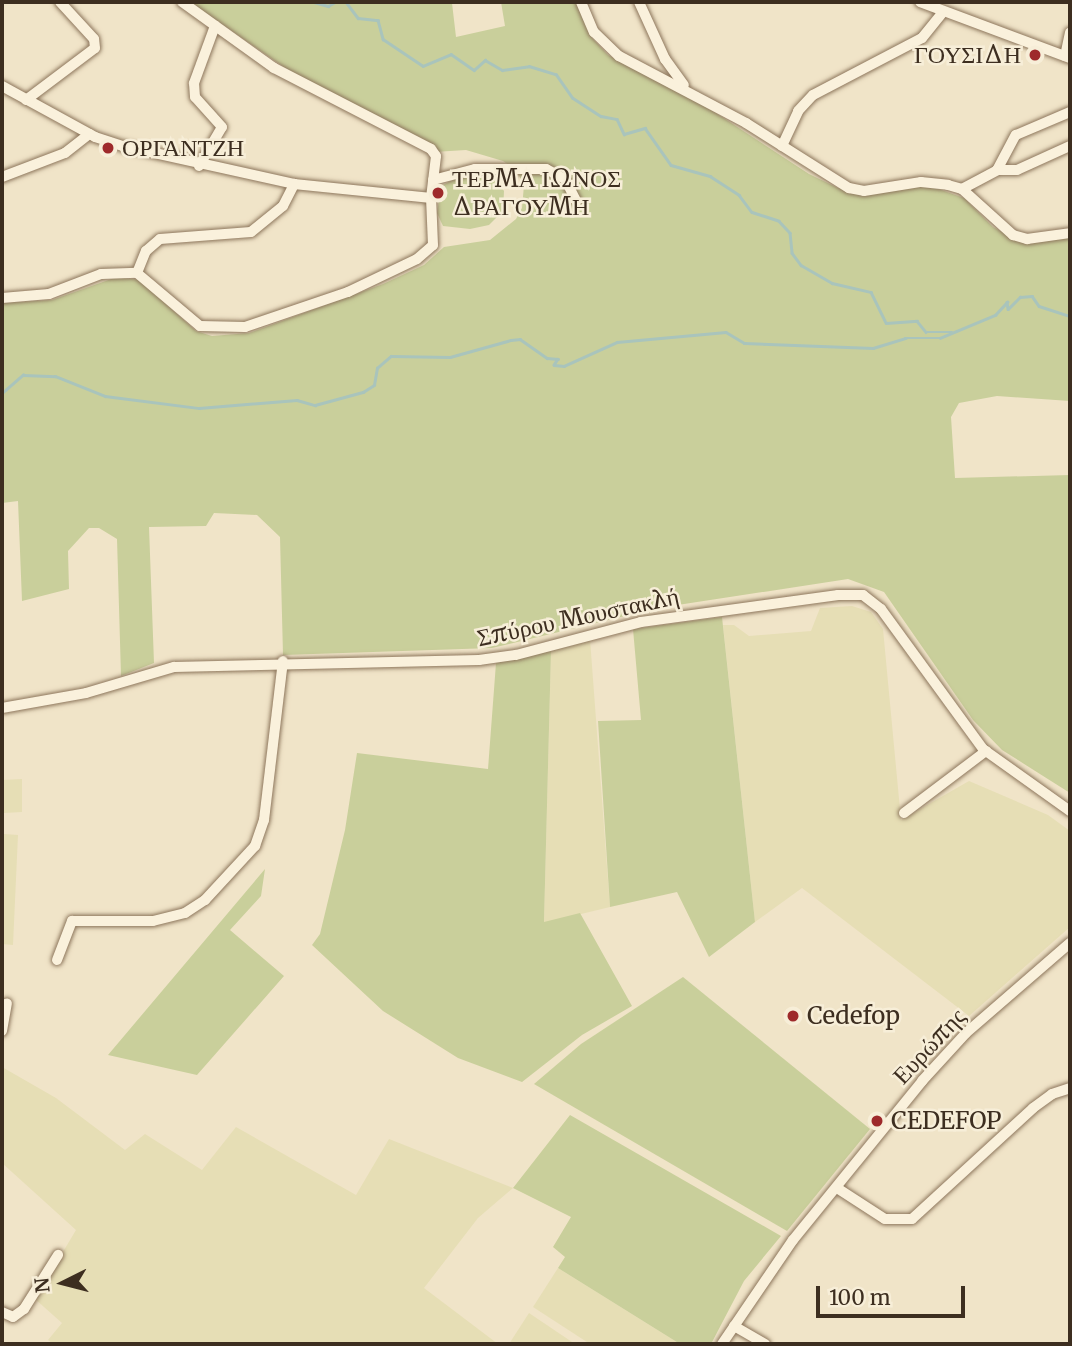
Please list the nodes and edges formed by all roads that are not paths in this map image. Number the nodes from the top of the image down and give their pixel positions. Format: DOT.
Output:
graph roads {
  1 [pos="61,2"];
  2 [pos="182,2"];
  3 [pos="581,2"];
  4 [pos="639,2"];
  5 [pos="920,2"];
  6 [pos="942,13"];
  7 [pos="215,26"];
  8 [pos="1070,33"];
  9 [pos="1068,57"];
  10 [pos="2,86"];
  11 [pos="696,97"];
  12 [pos="26,100"];
  13 [pos="1070,112"];
  14 [pos="89,134"];
  15 [pos="782,146"];
  16 [pos="1070,146"];
  17 [pos="199,166"];
  18 [pos="996,170"];
  19 [pos="2,177"];
  20 [pos="433,180"];
  21 [pos="294,184"];
  22 [pos="962,190"];
  23 [pos="431,198"];
  24 [pos="576,201"];
  25 [pos="1070,233"];
  26 [pos="137,273"];
  27 [pos="2,298"];
  28 [pos="283,661"];
  29 [pos="2,708"];
  30 [pos="986,751"];
  31 [pos="1070,811"];
  32 [pos="904,813"];
  33 [pos="1070,943"];
  34 [pos="57,960"];
  35 [pos="7,1003"];
  36 [pos="2,1031"];
  37 [pos="1070,1088"];
  38 [pos="837,1188"];
  39 [pos="58,1255"];
  40 [pos="2,1312"];
  41 [pos="734,1325"];
  42 [pos="727,1342"];
  43 [pos="765,1344"];
  1 -- 12 [label="street"];
  2 -- 7 [label="street"];
  3 -- 11 [label="street"];
  4 -- 11 [label="street"];
  5 -- 6 [label="street"];
  6 -- 9 [label="street"];
  6 -- 15 [label="street"];
  7 -- 17 [label="street"];
  7 -- 20 [label="street"];
  8 -- 9 [label="street"];
  10 -- 12 [label="street"];
  11 -- 15 [label="street"];
  12 -- 14 [label="street"];
  13 -- 18 [label="street"];
  14 -- 17 [label="street"];
  14 -- 19 [label="street"];
  15 -- 22 [label="street"];
  16 -- 18 [label="street"];
  17 -- 21 [label="street"];
  18 -- 22 [label="street"];
  20 -- 23 [label="street"];
  20 -- 24 [label="street"];
  21 -- 23 [label="street"];
  21 -- 26 [label="street"];
  22 -- 25 [label="street"];
  23 -- 26 [label="street"];
  26 -- 27 [label="street"];
  28 -- 29 [label="street, Σπύρου Μουστακλή"];
  28 -- 30 [label="street, Σπύρου Μουστακλή"];
  28 -- 34 [label="street"];
  30 -- 31 [label="street, Σπύρου Μουστακλή"];
  30 -- 32 [label="street"];
  33 -- 38 [label="street, Ευρώπης"];
  35 -- 36 [label="street"];
  37 -- 38 [label="street"];
  38 -- 41 [label="street, Ευρώπης"];
  39 -- 40 [label="street"];
  41 -- 42 [label="street, Ευρώπης"];
  41 -- 43 [label="street"];
}
